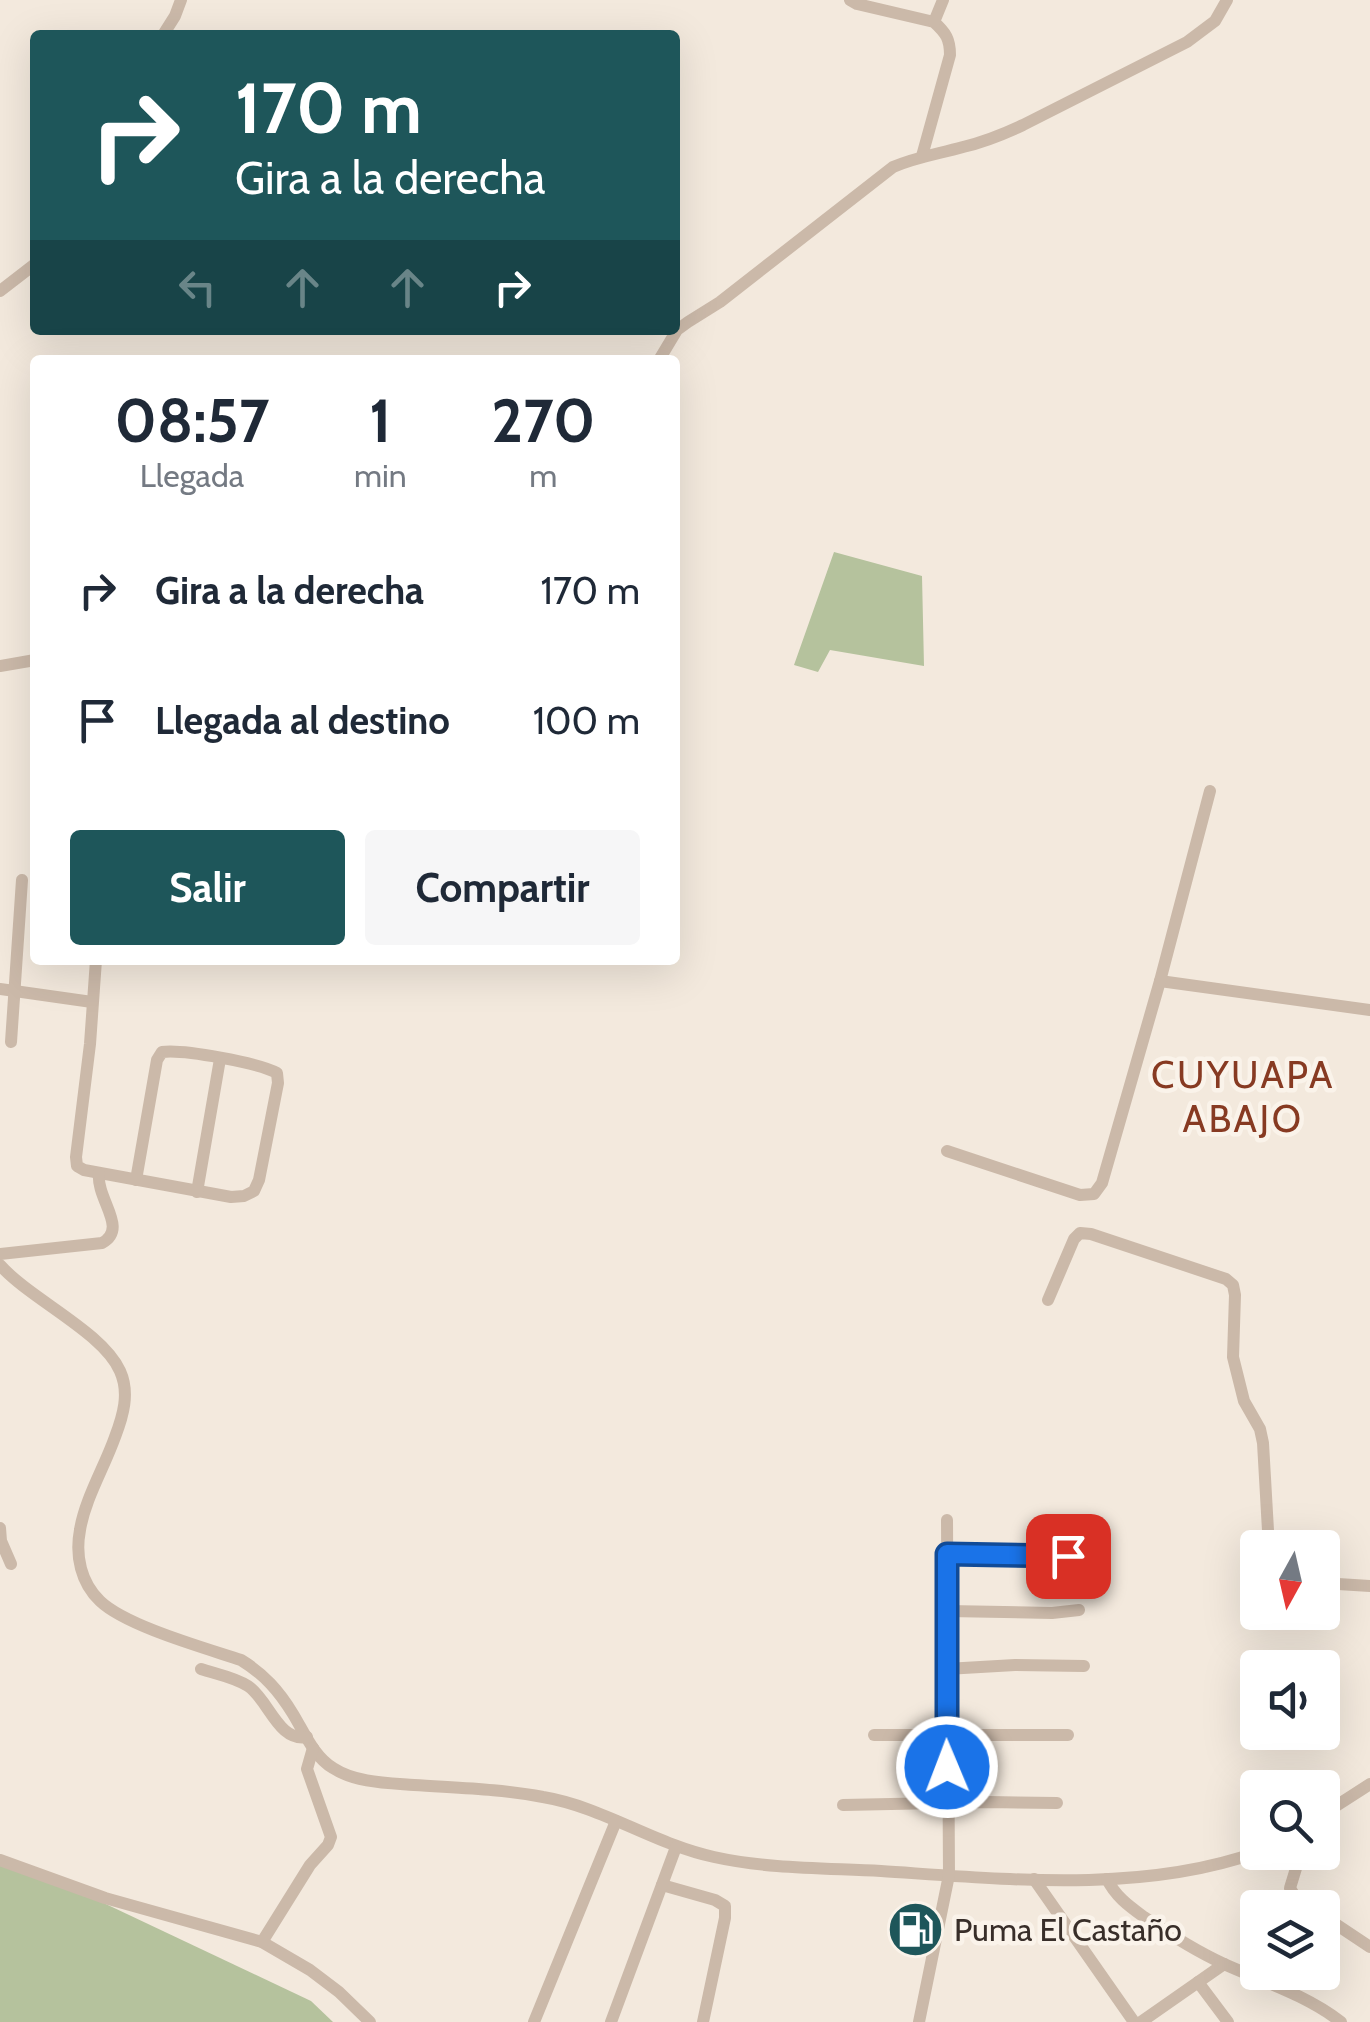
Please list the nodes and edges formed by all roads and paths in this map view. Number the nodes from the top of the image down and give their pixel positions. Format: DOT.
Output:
graph roads {
  1 [pos="181,0"];
  2 [pos="850,0"];
  3 [pos="942,0"];
  4 [pos="1227,0"];
  5 [pos="934,22"];
  6 [pos="166,30"];
  7 [pos="922,156"];
  8 [pos="30,268"];
  9 [pos="0,290"];
  10 [pos="680,328"];
  11 [pos="30,661"];
  12 [pos="0,666"];
  13 [pos="1210,791"];
  14 [pos="22,880"];
  15 [pos="96,965"];
  16 [pos="1160,981"];
  17 [pos="7,990"];
  18 [pos="92,1002"];
  19 [pos="1370,1010"];
  20 [pos="11,1042"];
  21 [pos="220,1059"];
  22 [pos="948,1151"];
  23 [pos="98,1173"];
  24 [pos="136,1180"];
  25 [pos="197,1192"];
  26 [pos="0,1254"];
  27 [pos="0,1266"];
  28 [pos="1048,1300"];
  29 [pos="946,1520"];
  30 [pos="0,1528"];
  31 [pos="1268,1530"];
  32 [pos="947,1554"];
  33 [pos="1068,1556"];
  34 [pos="11,1564"];
  35 [pos="1340,1584"];
  36 [pos="1370,1586"];
  37 [pos="948,1610"];
  38 [pos="1079,1610"];
  39 [pos="1084,1666"];
  40 [pos="946,1669"];
  41 [pos="200,1670"];
  42 [pos="874,1734"];
  43 [pos="947,1735"];
  44 [pos="1068,1736"];
  45 [pos="310,1743"];
  46 [pos="1370,1784"];
  47 [pos="1357,1792"];
  48 [pos="1370,1801"];
  49 [pos="950,1802"];
  50 [pos="1057,1803"];
  51 [pos="1340,1804"];
  52 [pos="843,1805"];
  53 [pos="616,1821"];
  54 [pos="676,1847"];
  55 [pos="1240,1857"];
  56 [pos="0,1860"];
  57 [pos="948,1876"];
  58 [pos="1034,1878"];
  59 [pos="1107,1879"];
  60 [pos="662,1886"];
  61 [pos="1340,1926"];
  62 [pos="262,1942"];
  63 [pos="1370,1947"];
  64 [pos="1224,1964"];
  65 [pos="1198,1982"];
  66 [pos="370,2022"];
  67 [pos="534,2022"];
  68 [pos="611,2022"];
  69 [pos="703,2022"];
  70 [pos="919,2022"];
  71 [pos="1138,2022"];
  72 [pos="1228,2022"];
  73 [pos="1341,2022"];
  1 -- 6 [label="street"];
  2 -- 5 [label="street"];
  3 -- 5 [label="street"];
  4 -- 7 [label="street"];
  5 -- 7 [label="street"];
  7 -- 10 [label="street"];
  8 -- 9 [label="street"];
  11 -- 12 [label="street"];
  13 -- 16 [label="street"];
  14 -- 17 [label="street"];
  15 -- 18 [label="street"];
  16 -- 19 [label="street"];
  16 -- 22 [label="street"];
  17 -- 18 [label="street"];
  17 -- 20 [label="street"];
  18 -- 23 [label="street"];
  21 -- 24 [label="street"];
  21 -- 25 [label="street"];
  21 -- 25 [label="street"];
  23 -- 24 [label="street"];
  23 -- 26 [label="street"];
  24 -- 25 [label="street"];
  27 -- 45 [label="street"];
  28 -- 31 [label="street"];
  29 -- 32 [label="street"];
  30 -- 34 [label="street"];
  32 -- 33 [label="street"];
  32 -- 37 [label="street"];
  35 -- 36 [label="street"];
  37 -- 38 [label="street"];
  37 -- 40 [label="street"];
  39 -- 40 [label="street"];
  40 -- 43 [label="street"];
  41 -- 45 [label="street"];
  42 -- 43 [label="street"];
  43 -- 44 [label="street"];
  43 -- 49 [label="street"];
  45 -- 53 [label="street"];
  45 -- 62 [label="street"];
  46 -- 47 [label="street"];
  47 -- 48 [label="street"];
  47 -- 51 [label="street"];
  49 -- 50 [label="street"];
  49 -- 52 [label="street"];
  49 -- 57 [label="street"];
  53 -- 54 [label="street"];
  53 -- 67 [label="street"];
  54 -- 57 [label="street"];
  54 -- 60 [label="street"];
  55 -- 59 [label="street"];
  56 -- 62 [label="street"];
  57 -- 58 [label="street"];
  57 -- 70 [label="street"];
  58 -- 59 [label="street"];
  58 -- 71 [label="street"];
  59 -- 64 [label="street"];
  60 -- 68 [label="street"];
  60 -- 69 [label="street"];
  61 -- 63 [label="street"];
  62 -- 66 [label="street"];
  64 -- 65 [label="street"];
  64 -- 73 [label="street"];
  65 -- 71 [label="street"];
  65 -- 72 [label="street"];
}
